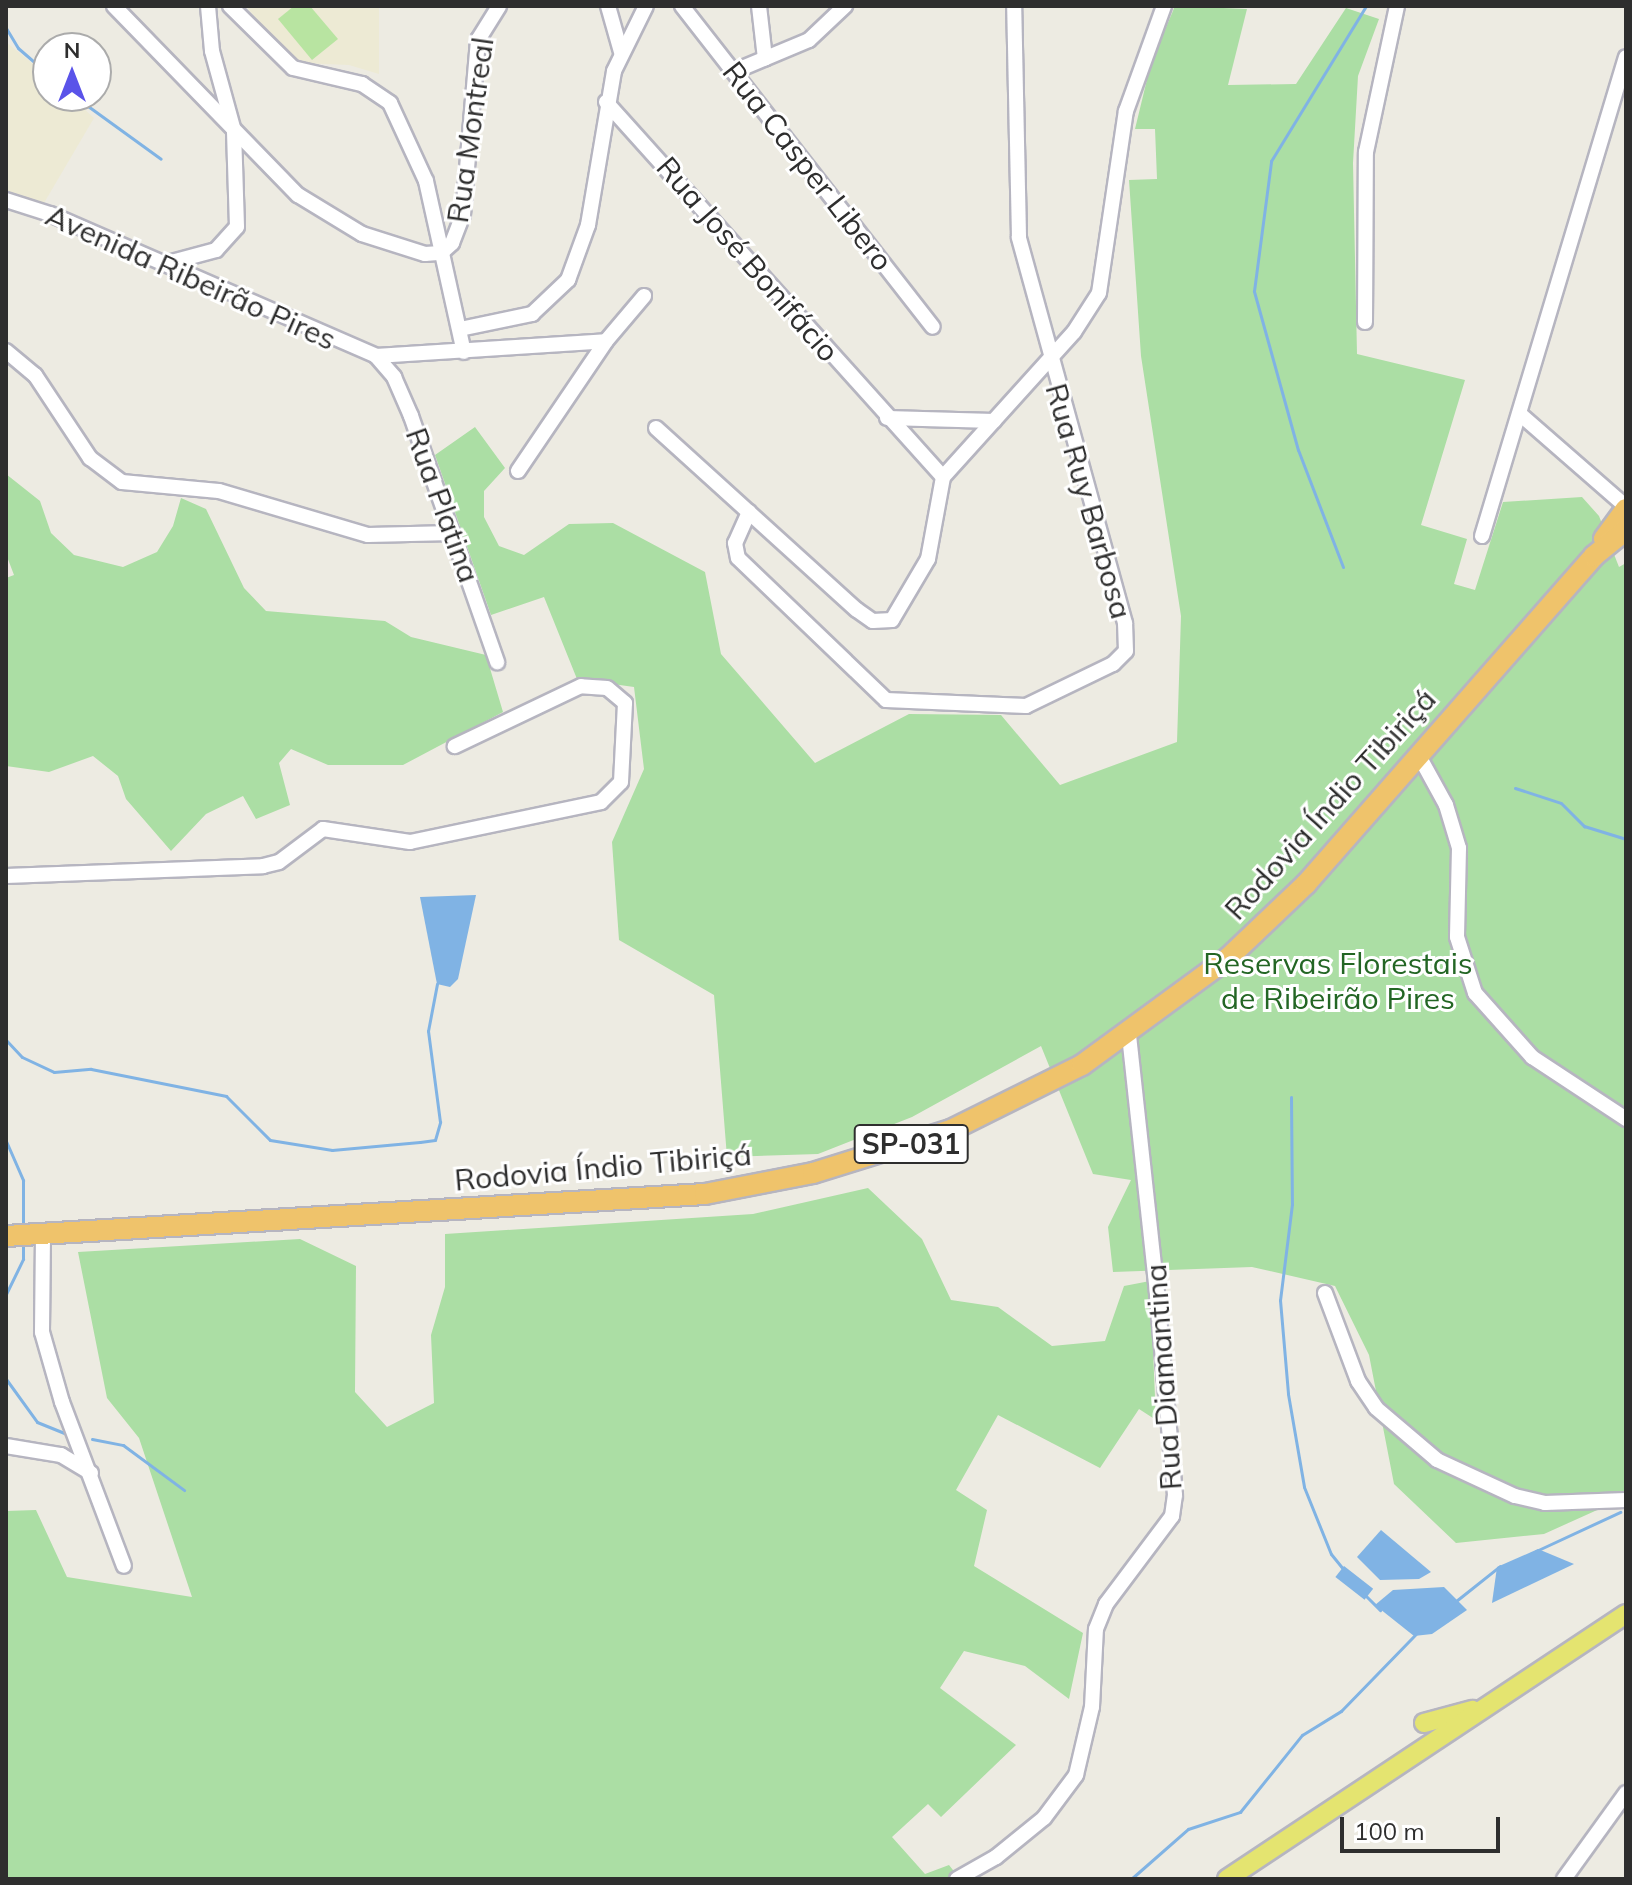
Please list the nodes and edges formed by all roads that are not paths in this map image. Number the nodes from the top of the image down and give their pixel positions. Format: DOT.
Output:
graph roads {
  1 [pos="105,6"];
  2 [pos="208,6"];
  3 [pos="230,6"];
  4 [pos="499,6"];
  5 [pos="608,6"];
  6 [pos="646,6"];
  7 [pos="682,6"];
  8 [pos="759,6"];
  9 [pos="845,6"];
  10 [pos="1014,6"];
  11 [pos="1164,6"];
  12 [pos="1397,6"];
  13 [pos="117,9"];
  14 [pos="621,52"];
  15 [pos="1626,57"];
  16 [pos="765,59"];
  17 [pos="735,71"];
  18 [pos="606,102"];
  19 [pos="234,131"];
  20 [pos="6,200"];
  21 [pos="441,253"];
  22 [pos="164,264"];
  23 [pos="644,296"];
  24 [pos="1365,322"];
  25 [pos="933,327"];
  26 [pos="460,329"];
  27 [pos="606,341"];
  28 [pos="6,351"];
  29 [pos="464,352"];
  30 [pos="376,356"];
  31 [pos="1049,360"];
  32 [pos="1521,415"];
  33 [pos="887,418"];
  34 [pos="994,421"];
  35 [pos="656,428"];
  36 [pos="518,471"];
  37 [pos="943,477"];
  38 [pos="1623,509"];
  39 [pos="749,512"];
  40 [pos="453,533"];
  41 [pos="1482,536"];
  42 [pos="497,662"];
  43 [pos="455,746"];
  44 [pos="1418,754"];
  45 [pos="6,876"];
  46 [pos="1129,1034"];
  47 [pos="1626,1119"];
  48 [pos="43,1235"];
  49 [pos="6,1236"];
  50 [pos="1325,1293"];
  51 [pos="6,1446"];
  52 [pos="92,1473"];
  53 [pos="1626,1500"];
  54 [pos="124,1566"];
  55 [pos="1626,1614"];
  56 [pos="1483,1708"];
  57 [pos="1424,1723"];
  58 [pos="1626,1793"];
  59 [pos="1257,1860"];
  60 [pos="957,1879"];
  61 [pos="1227,1879"];
  62 [pos="1238,1879"];
  63 [pos="1564,1879"];
  1 -- 13 [label="street"];
  2 -- 19 [label="street"];
  3 -- 21 [label="street"];
  4 -- 21 [label="street, Rua Montreal"];
  5 -- 14 [label="street"];
  6 -- 14 [label="street"];
  7 -- 17 [label="street, Rua Casper Libero"];
  8 -- 16 [label="street"];
  9 -- 16 [label="street"];
  10 -- 31 [label="street, Rua Ruy Barbosa"];
  11 -- 31 [label="street"];
  12 -- 24 [label="street"];
  13 -- 19 [label="street"];
  14 -- 18 [label="street"];
  15 -- 32 [label="street"];
  16 -- 17 [label="street"];
  17 -- 25 [label="street, Rua Casper Libero"];
  18 -- 26 [label="street"];
  18 -- 33 [label="street, Rua José Bonifácio"];
  19 -- 21 [label="street"];
  19 -- 22 [label="street"];
  20 -- 22 [label="street, Avenida Ribeirão Pires"];
  21 -- 26 [label="street"];
  22 -- 30 [label="street, Avenida Ribeirão Pires"];
  23 -- 27 [label="street"];
  26 -- 29 [label="street"];
  27 -- 29 [label="street"];
  27 -- 36 [label="street"];
  28 -- 40 [label="street"];
  29 -- 30 [label="street"];
  30 -- 40 [label="street, Rua Platina"];
  31 -- 34 [label="street"];
  31 -- 39 [label="street, Rua Ruy Barbosa"];
  32 -- 38 [label="street"];
  32 -- 41 [label="street"];
  33 -- 34 [label="street"];
  33 -- 37 [label="street, Rua José Bonifácio"];
  34 -- 37 [label="street"];
  35 -- 39 [label="street"];
  37 -- 39 [label="street"];
  38 -- 44 [label="highway, Rodovia Índio Tibiriçá / SP-031"];
  40 -- 42 [label="street, Rua Platina"];
  43 -- 45 [label="street"];
  44 -- 46 [label="highway, Rodovia Índio Tibiriçá / SP-031"];
  44 -- 47 [label="street"];
  46 -- 48 [label="highway, Rodovia Índio Tibiriçá / SP-031"];
  46 -- 60 [label="street, Rua Diamantina"];
  48 -- 49 [label="highway, Rodovia Índio Tibiriçá / SP-031"];
  48 -- 52 [label="street"];
  50 -- 53 [label="street"];
  51 -- 52 [label="street"];
  52 -- 54 [label="street"];
  55 -- 56 [label="main road"];
  56 -- 57 [label="main road"];
  56 -- 59 [label="main road"];
  58 -- 63 [label="street"];
  59 -- 61 [label="main road"];
  59 -- 62 [label="main road"];
}
